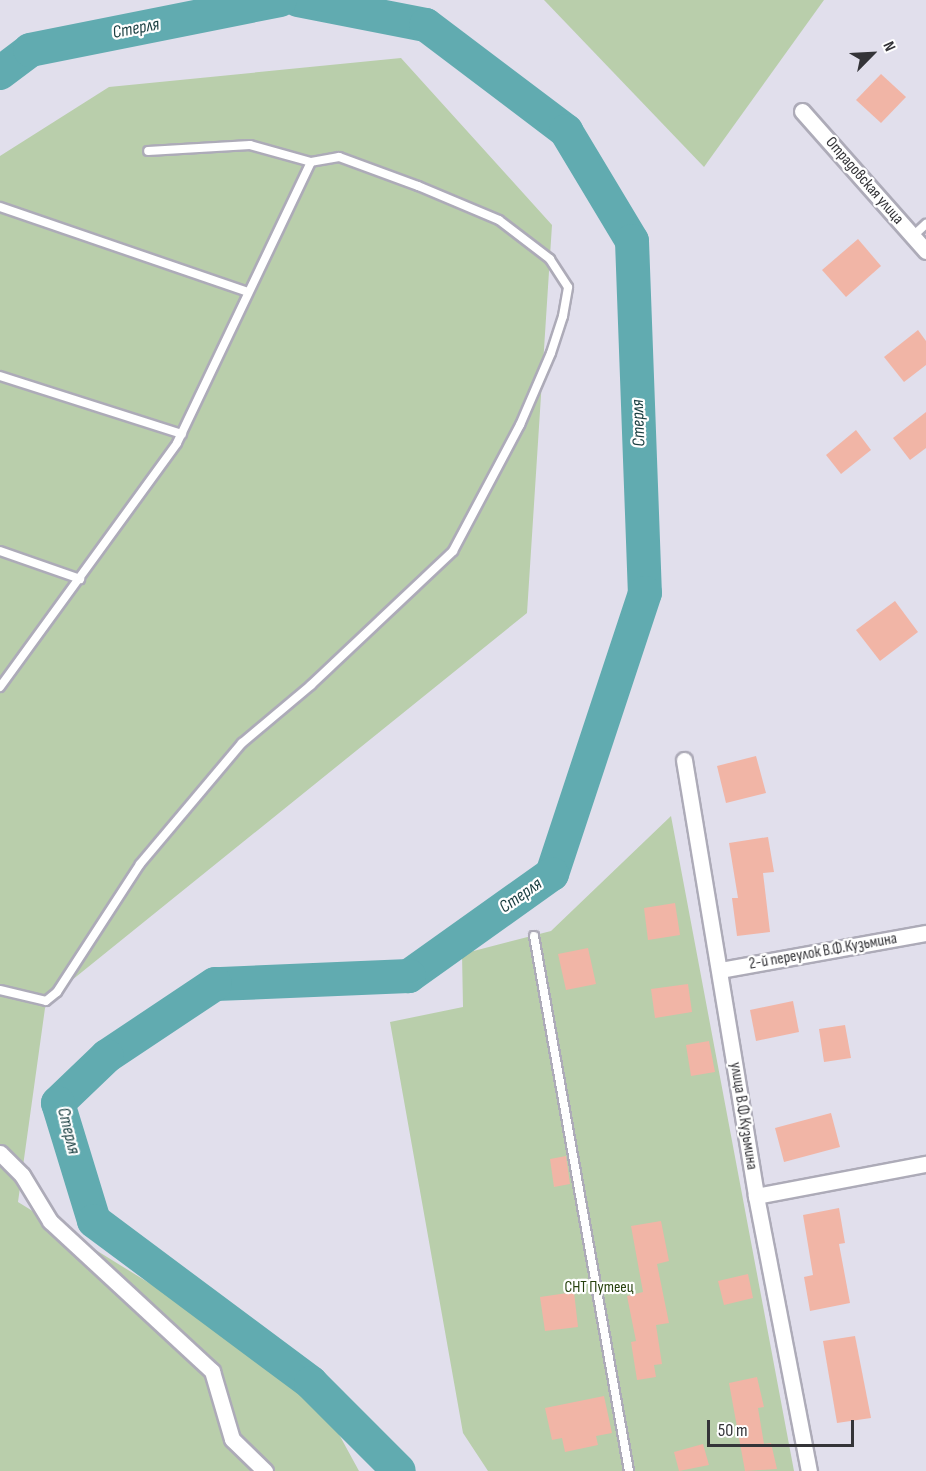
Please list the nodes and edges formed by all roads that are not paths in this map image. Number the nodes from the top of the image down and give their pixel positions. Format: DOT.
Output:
graph roads {
  1 [pos="802,111"];
  2 [pos="148,151"];
  3 [pos="311,162"];
  4 [pos="0,207"];
  5 [pos="926,224"];
  6 [pos="913,236"];
  7 [pos="926,251"];
  8 [pos="248,292"];
  9 [pos="0,376"];
  10 [pos="182,434"];
  11 [pos="0,551"];
  12 [pos="80,579"];
  13 [pos="0,687"];
  14 [pos="684,760"];
  15 [pos="926,933"];
  16 [pos="534,936"];
  17 [pos="720,970"];
  18 [pos="0,990"];
  19 [pos="0,1153"];
  20 [pos="926,1164"];
  21 [pos="756,1196"];
  22 [pos="265,1471"];
  23 [pos="629,1471"];
  24 [pos="809,1471"];
  1 -- 6 [label="street, Отрадовская улица"];
  2 -- 3 [label="lane"];
  3 -- 8 [label="lane"];
  3 -- 18 [label="lane"];
  4 -- 8 [label="lane"];
  5 -- 6 [label="lane"];
  6 -- 7 [label="street, Отрадовская улица"];
  8 -- 10 [label="lane"];
  9 -- 10 [label="lane"];
  10 -- 12 [label="lane"];
  11 -- 12 [label="lane"];
  12 -- 13 [label="lane"];
  14 -- 17 [label="street, улица В.Ф.Кузьмина"];
  15 -- 17 [label="street, 2-й переулок В.Ф.Кузьмина"];
  16 -- 23 [label="lane"];
  17 -- 21 [label="street, улица В.Ф.Кузьмина"];
  19 -- 22 [label="street"];
  20 -- 21 [label="street"];
  21 -- 24 [label="street, улица В.Ф.Кузьмина"];
}
